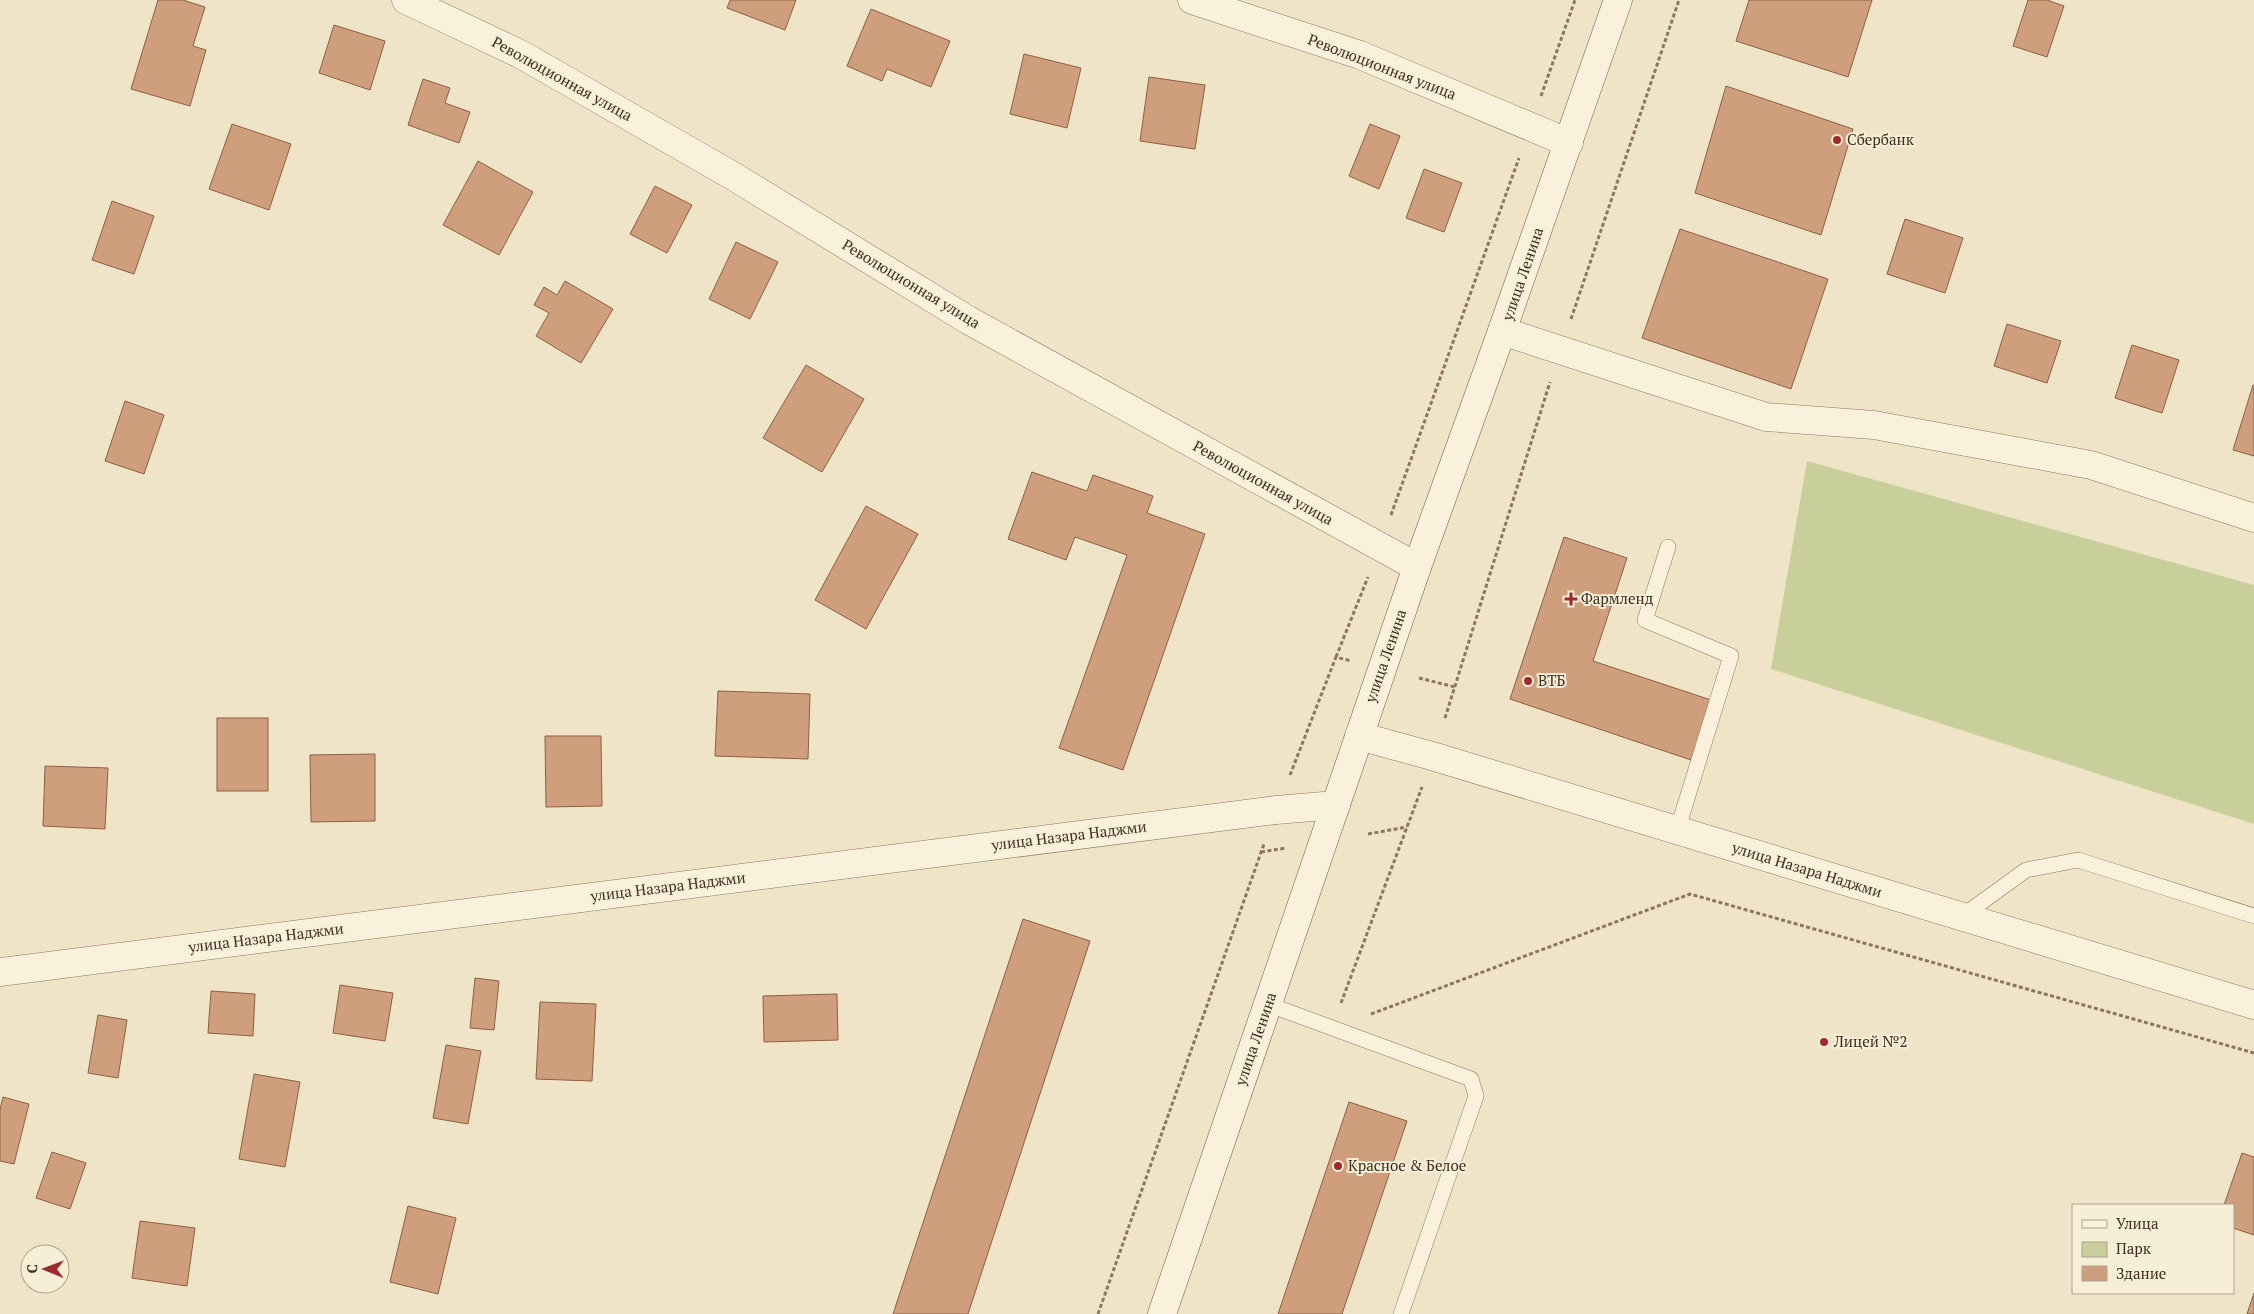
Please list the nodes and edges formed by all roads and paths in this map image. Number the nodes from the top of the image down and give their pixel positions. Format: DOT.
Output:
graph roads {
  1 [pos="406,0"];
  2 [pos="1192,0"];
  3 [pos="1575,0"];
  4 [pos="1618,0"];
  5 [pos="1530,127"];
  6 [pos="1569,144"];
  7 [pos="1502,332"];
  8 [pos="2254,518"];
  9 [pos="1380,547"];
  10 [pos="1668,548"];
  11 [pos="1416,567"];
  12 [pos="1336,657"];
  13 [pos="1356,662"];
  14 [pos="1419,678"];
  15 [pos="1455,687"];
  16 [pos="1359,736"];
  17 [pos="1422,787"];
  18 [pos="1336,805"];
  19 [pos="1276,810"];
  20 [pos="1406,827"];
  21 [pos="1677,831"];
  22 [pos="1368,834"];
  23 [pos="1286,848"];
  24 [pos="1261,852"];
  25 [pos="2254,916"];
  26 [pos="1961,918"];
  27 [pos="0,972"];
  28 [pos="1267,1004"];
  29 [pos="2254,1005"];
  30 [pos="1332,1028"];
  31 [pos="2254,1052"];
  32 [pos="1098,1314"];
  33 [pos="1162,1314"];
  34 [pos="1401,1314"];
  1 -- 9 [label="street, Революционная улица"];
  2 -- 5 [label="street, Революционная улица"];
  3 -- 5 [label="path"];
  4 -- 6 [label="street, улица Ленина"];
  5 -- 6 [label="street, Революционная улица"];
  5 -- 9 [label="path"];
  6 -- 7 [label="street, улица Ленина"];
  7 -- 8 [label="street"];
  7 -- 11 [label="street, улица Ленина"];
  9 -- 11 [label="street, Революционная улица"];
  9 -- 12 [label="path"];
  10 -- 21 [label="lane"];
  11 -- 16 [label="street, улица Ленина"];
  12 -- 13 [label="path"];
  12 -- 19 [label="path"];
  14 -- 15 [label="path"];
  16 -- 18 [label="street, улица Ленина"];
  16 -- 21 [label="street, улица Назара Наджми"];
  17 -- 20 [label="path"];
  18 -- 19 [label="street, улица Назара Наджми"];
  18 -- 28 [label="street, улица Ленина"];
  19 -- 24 [label="path"];
  19 -- 27 [label="street, улица Назара Наджми"];
  20 -- 22 [label="path"];
  20 -- 30 [label="path"];
  21 -- 26 [label="street, улица Назара Наджми"];
  23 -- 24 [label="path"];
  24 -- 32 [label="path"];
  25 -- 26 [label="lane"];
  26 -- 29 [label="street, улица Назара Наджми"];
  28 -- 30 [label="lane"];
  28 -- 33 [label="street, улица Ленина"];
  30 -- 31 [label="path"];
  30 -- 34 [label="lane"];
}
